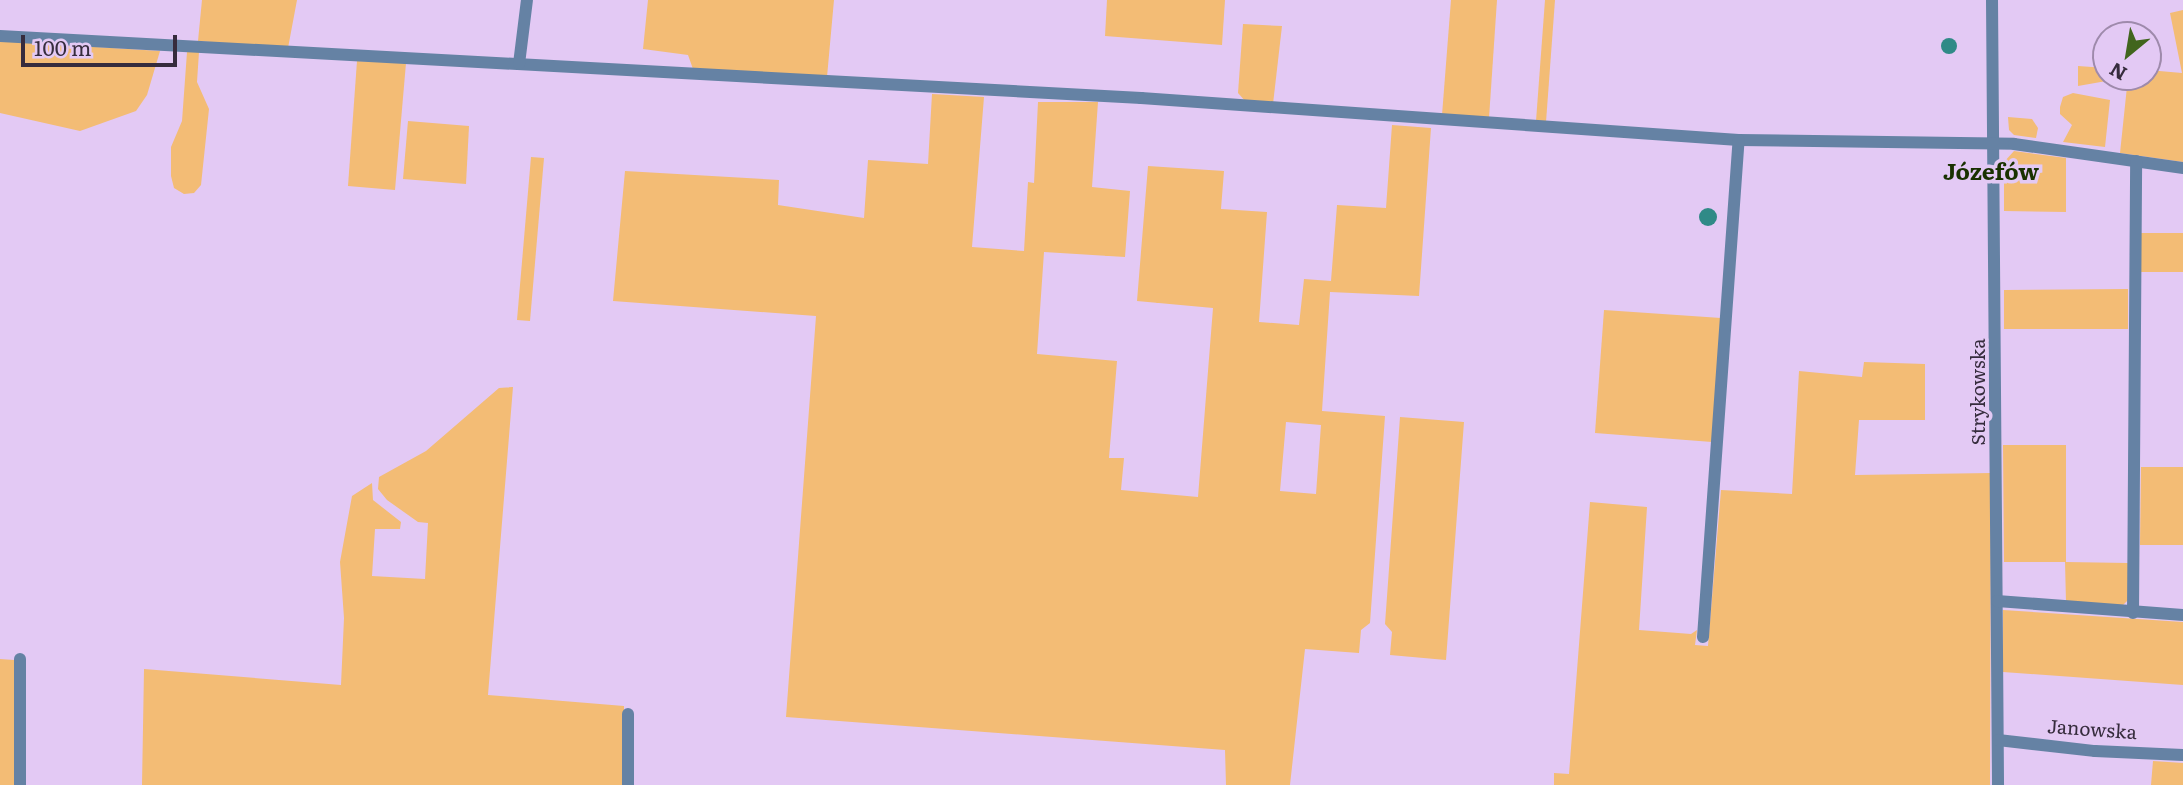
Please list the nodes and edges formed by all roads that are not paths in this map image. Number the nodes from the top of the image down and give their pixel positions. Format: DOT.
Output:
graph roads {
  1 [pos="527,0"];
  2 [pos="1992,0"];
  3 [pos="0,36"];
  4 [pos="519,64"];
  5 [pos="1739,140"];
  6 [pos="1997,145"];
  7 [pos="2136,161"];
  8 [pos="2183,168"];
  9 [pos="1997,601"];
  10 [pos="2133,612"];
  11 [pos="2183,615"];
  12 [pos="1703,637"];
  13 [pos="20,659"];
  14 [pos="628,714"];
  15 [pos="1998,740"];
  16 [pos="2183,755"];
  17 [pos="20,785"];
  18 [pos="628,785"];
  19 [pos="1998,785"];
  1 -- 4 [label="street"];
  2 -- 6 [label="street, Strykowska"];
  3 -- 4 [label="street"];
  4 -- 5 [label="street"];
  5 -- 6 [label="street"];
  5 -- 12 [label="street"];
  6 -- 7 [label="street"];
  6 -- 9 [label="street, Strykowska"];
  7 -- 8 [label="street"];
  7 -- 10 [label="street"];
  9 -- 10 [label="street"];
  9 -- 15 [label="street, Strykowska"];
  10 -- 11 [label="street"];
  13 -- 17 [label="street"];
  14 -- 18 [label="street"];
  15 -- 16 [label="street, Janowska"];
  15 -- 19 [label="street, Strykowska"];
}
